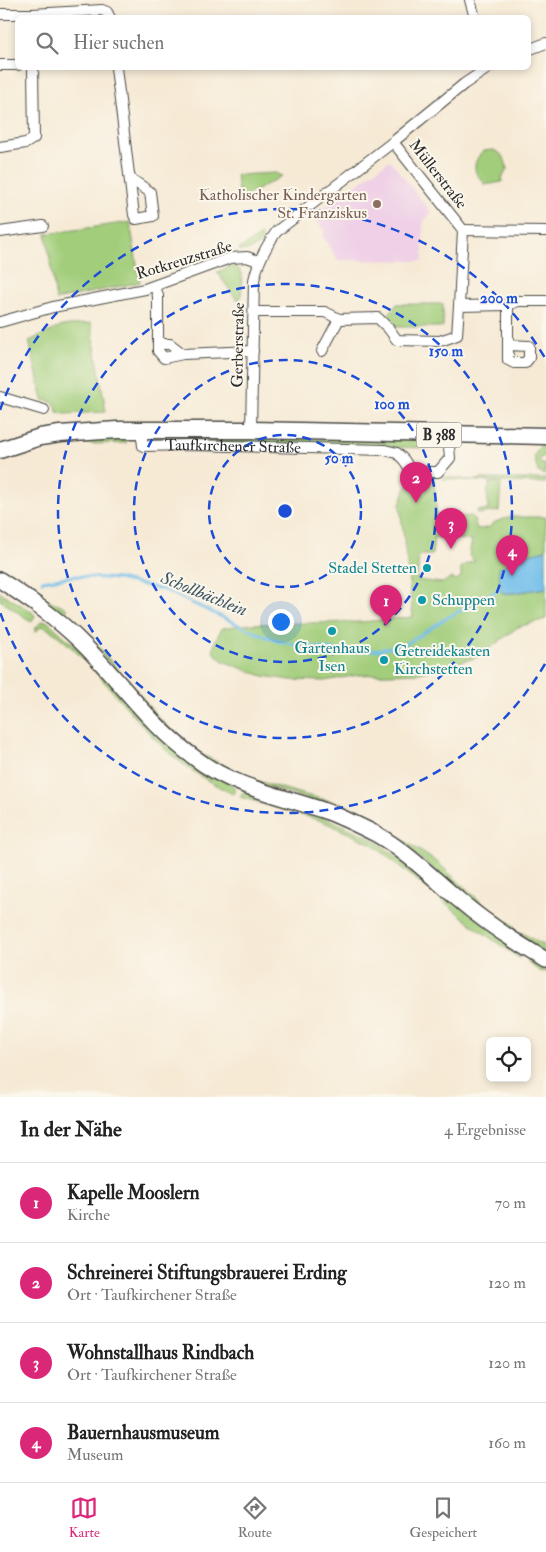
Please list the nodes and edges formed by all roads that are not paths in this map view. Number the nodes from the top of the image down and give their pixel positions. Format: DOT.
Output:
graph roads {
  1 [pos="470,0"];
  2 [pos="0,14"];
  3 [pos="16,15"];
  4 [pos="44,15"];
  5 [pos="108,15"];
  6 [pos="473,15"];
  7 [pos="546,43"];
  8 [pos="531,49"];
  9 [pos="0,65"];
  10 [pos="15,65"];
  11 [pos="33,70"];
  12 [pos="116,70"];
  13 [pos="485,70"];
  14 [pos="393,142"];
  15 [pos="0,146"];
  16 [pos="131,179"];
  17 [pos="42,226"];
  18 [pos="463,230"];
  19 [pos="546,231"];
  20 [pos="0,232"];
  21 [pos="258,261"];
  22 [pos="155,286"];
  23 [pos="546,301"];
  24 [pos="508,305"];
  25 [pos="460,306"];
  26 [pos="254,312"];
  27 [pos="339,319"];
  28 [pos="0,322"];
  29 [pos="508,345"];
  30 [pos="253,351"];
  31 [pos="322,351"];
  32 [pos="0,397"];
  33 [pos="44,410"];
  34 [pos="141,430"];
  35 [pos="251,430"];
  36 [pos="444,435"];
  37 [pos="546,436"];
  38 [pos="0,450"];
  39 [pos="0,580"];
  40 [pos="546,960"];
  1 -- 6 [label="street"];
  2 -- 3 [label="street"];
  4 -- 5 [label="street"];
  7 -- 8 [label="street"];
  9 -- 10 [label="street"];
  11 -- 15 [label="street"];
  12 -- 16 [label="street"];
  13 -- 14 [label="street"];
  14 -- 18 [label="street, Müllerstraße"];
  14 -- 21 [label="street"];
  17 -- 20 [label="street"];
  18 -- 19 [label="street, Müllerstraße"];
  18 -- 25 [label="street"];
  21 -- 22 [label="street, Rotkreuzstraße"];
  21 -- 26 [label="street, Gerberstraße"];
  22 -- 28 [label="street, Rotkreuzstraße"];
  22 -- 30 [label="street"];
  23 -- 24 [label="street"];
  24 -- 25 [label="street"];
  24 -- 29 [label="street"];
  25 -- 27 [label="street"];
  26 -- 27 [label="street"];
  26 -- 30 [label="street, Gerberstraße"];
  27 -- 31 [label="street"];
  30 -- 35 [label="street, Gerberstraße"];
  32 -- 33 [label="street"];
  34 -- 35 [label="main road, Taufkirchener Straße / B 388"];
  34 -- 36 [label="street, Taufkirchener Straße"];
  34 -- 38 [label="main road, Taufkirchener Straße / B 388"];
  35 -- 36 [label="main road, Taufkirchener Straße / B 388"];
  36 -- 37 [label="main road, Taufkirchener Straße / B 388"];
  39 -- 40 [label="main road"];
}
